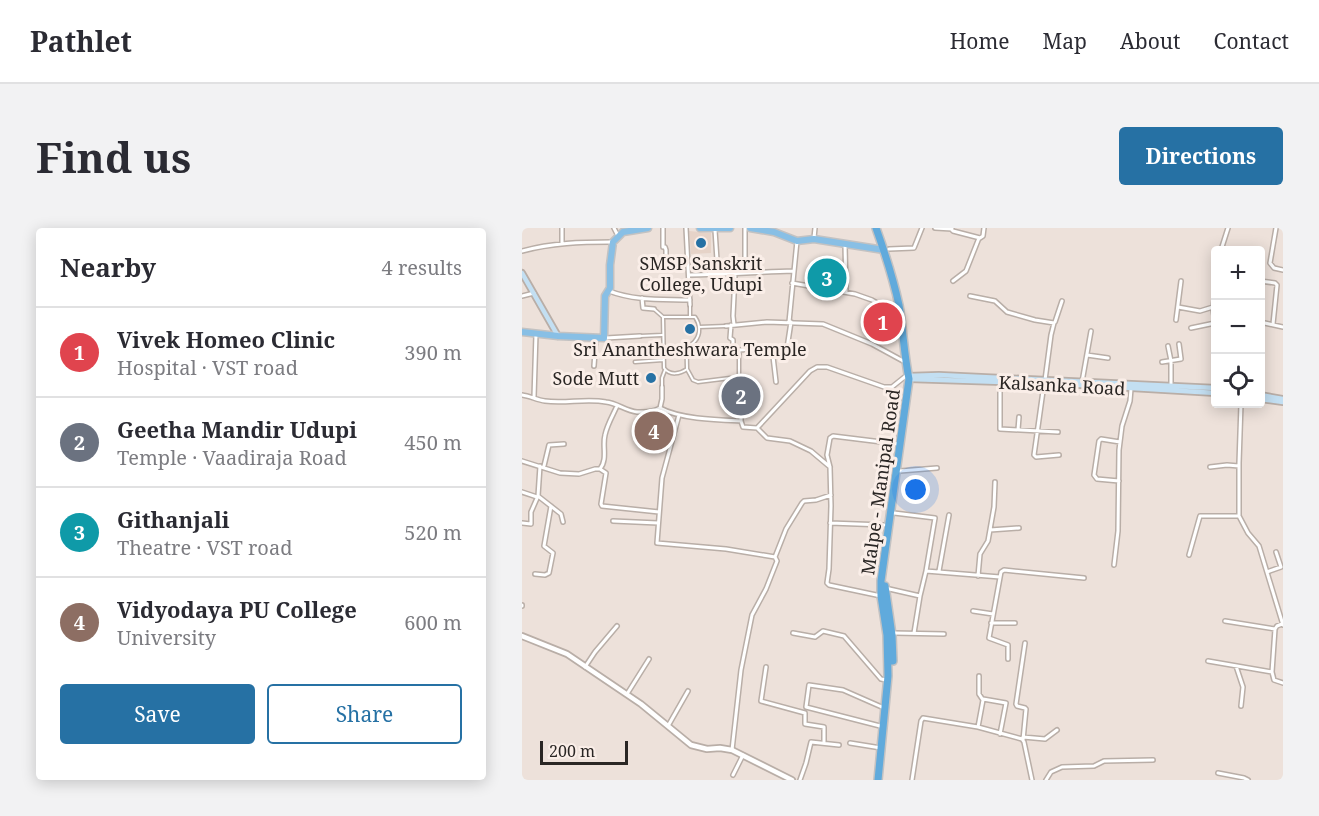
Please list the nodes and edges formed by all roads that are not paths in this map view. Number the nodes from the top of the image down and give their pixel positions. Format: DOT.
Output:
graph roads {
  1 [pos="562,228"];
  2 [pos="614,228"];
  3 [pos="648,228"];
  4 [pos="663,228"];
  5 [pos="681,228"];
  6 [pos="686,228"];
  7 [pos="700,228"];
  8 [pos="715,228"];
  9 [pos="730,228"];
  10 [pos="745,228"];
  11 [pos="750,228"];
  12 [pos="815,228"];
  13 [pos="876,228"];
  14 [pos="881,228"];
  15 [pos="922,228"];
  16 [pos="935,228"];
  17 [pos="952,228"];
  18 [pos="984,228"];
  19 [pos="1228,228"];
  20 [pos="1276,228"];
  21 [pos="775,230"];
  22 [pos="1275,233"];
  23 [pos="1283,234"];
  24 [pos="687,237"];
  25 [pos="979,238"];
  26 [pos="615,239"];
  27 [pos="814,239"];
  28 [pos="797,241"];
  29 [pos="562,243"];
  30 [pos="845,244"];
  31 [pos="1222,246"];
  32 [pos="886,250"];
  33 [pos="522,251"];
  34 [pos="666,267"];
  35 [pos="1283,270"];
  36 [pos="793,271"];
  37 [pos="522,273"];
  38 [pos="745,273"];
  39 [pos="689,275"];
  40 [pos="718,275"];
  41 [pos="735,275"];
  42 [pos="953,281"];
  43 [pos="1181,281"];
  44 [pos="1265,282"];
  45 [pos="792,283"];
  46 [pos="609,291"];
  47 [pos="846,292"];
  48 [pos="534,293"];
  49 [pos="522,296"];
  50 [pos="970,296"];
  51 [pos="642,298"];
  52 [pos="1062,301"];
  53 [pos="690,302"];
  54 [pos="1178,307"];
  55 [pos="1211,308"];
  56 [pos="654,309"];
  57 [pos="663,317"];
  58 [pos="690,317"];
  59 [pos="901,317"];
  60 [pos="1176,320"];
  61 [pos="790,322"];
  62 [pos="1054,323"];
  63 [pos="1265,323"];
  64 [pos="1211,324"];
  65 [pos="1273,324"];
  66 [pos="730,325"];
  67 [pos="699,327"];
  68 [pos="1283,327"];
  69 [pos="1191,328"];
  70 [pos="1091,331"];
  71 [pos="522,332"];
  72 [pos="536,334"];
  73 [pos="662,335"];
  74 [pos="558,336"];
  75 [pos="640,336"];
  76 [pos="596,338"];
  77 [pos="604,338"];
  78 [pos="1179,344"];
  79 [pos="1168,346"];
  80 [pos="772,348"];
  81 [pos="739,352"];
  82 [pos="1087,355"];
  83 [pos="1108,358"];
  84 [pos="663,360"];
  85 [pos="1171,361"];
  86 [pos="635,362"];
  87 [pos="906,362"];
  88 [pos="1162,362"];
  89 [pos="594,366"];
  90 [pos="687,369"];
  91 [pos="665,370"];
  92 [pos="910,377"];
  93 [pos="730,378"];
  94 [pos="739,380"];
  95 [pos="776,382"];
  96 [pos="1000,382"];
  97 [pos="1045,382"];
  98 [pos="1082,382"];
  99 [pos="1172,386"];
  100 [pos="662,387"];
  101 [pos="1131,388"];
  102 [pos="1211,388"];
  103 [pos="1211,393"];
  104 [pos="522,395"];
  105 [pos="534,398"];
  106 [pos="1265,398"];
  107 [pos="1283,400"];
  108 [pos="617,406"];
  109 [pos="660,408"];
  110 [pos="1241,408"];
  111 [pos="741,410"];
  112 [pos="679,415"];
  113 [pos="1019,417"];
  114 [pos="741,421"];
  115 [pos="757,428"];
  116 [pos="1018,430"];
  117 [pos="1038,432"];
  118 [pos="1059,432"];
  119 [pos="1120,441"];
  120 [pos="564,444"];
  121 [pos="900,445"];
  122 [pos="1059,455"];
  123 [pos="522,461"];
  124 [pos="542,466"];
  125 [pos="1239,466"];
  126 [pos="830,467"];
  127 [pos="1210,467"];
  128 [pos="937,468"];
  129 [pos="600,469"];
  130 [pos="900,471"];
  131 [pos="1119,481"];
  132 [pos="995,482"];
  133 [pos="522,492"];
  134 [pos="831,495"];
  135 [pos="538,497"];
  136 [pos="551,506"];
  137 [pos="659,512"];
  138 [pos="894,513"];
  139 [pos="949,515"];
  140 [pos="1239,516"];
  141 [pos="613,520"];
  142 [pos="564,522"];
  143 [pos="522,523"];
  144 [pos="658,523"];
  145 [pos="830,523"];
  146 [pos="884,525"];
  147 [pos="1019,528"];
  148 [pos="990,530"];
  149 [pos="1276,552"];
  150 [pos="1189,555"];
  151 [pos="775,557"];
  152 [pos="1114,565"];
  153 [pos="926,571"];
  154 [pos="939,571"];
  155 [pos="1267,572"];
  156 [pos="535,574"];
  157 [pos="978,576"];
  158 [pos="1000,578"];
  159 [pos="1084,578"];
  160 [pos="882,591"];
  161 [pos="920,596"];
  162 [pos="973,611"];
  163 [pos="993,614"];
  164 [pos="1225,621"];
  165 [pos="991,623"];
  166 [pos="1015,623"];
  167 [pos="1283,625"];
  168 [pos="616,626"];
  169 [pos="1275,629"];
  170 [pos="793,633"];
  171 [pos="892,633"];
  172 [pos="914,633"];
  173 [pos="944,634"];
  174 [pos="522,636"];
  175 [pos="1025,644"];
  176 [pos="649,659"];
  177 [pos="1008,660"];
  178 [pos="1208,661"];
  179 [pos="1236,666"];
  180 [pos="585,667"];
  181 [pos="766,667"];
  182 [pos="1272,672"];
  183 [pos="980,676"];
  184 [pos="888,680"];
  185 [pos="1283,683"];
  186 [pos="688,691"];
  187 [pos="627,694"];
  188 [pos="983,699"];
  189 [pos="1241,706"];
  190 [pos="806,707"];
  191 [pos="886,708"];
  192 [pos="805,713"];
  193 [pos="668,726"];
  194 [pos="884,727"];
  195 [pos="978,727"];
  196 [pos="1057,730"];
  197 [pos="1000,734"];
  198 [pos="1023,739"];
  199 [pos="824,743"];
  200 [pos="850,743"];
  201 [pos="839,746"];
  202 [pos="881,748"];
  203 [pos="732,750"];
  204 [pos="743,755"];
  205 [pos="1153,759"];
  206 [pos="1218,773"];
  207 [pos="733,775"];
  208 [pos="779,777"];
  209 [pos="792,780"];
  210 [pos="800,780"];
  211 [pos="880,780"];
  212 [pos="912,780"];
  213 [pos="1032,780"];
  214 [pos="1046,780"];
  215 [pos="1248,780"];
  1 -- 29 [label="street"];
  2 -- 26 [label="street"];
  3 -- 26 [label="main road"];
  4 -- 34 [label="street"];
  5 -- 24 [label="street"];
  6 -- 24 [label="street"];
  7 -- 8 [label="main road"];
  8 -- 9 [label="main road"];
  8 -- 40 [label="street"];
  10 -- 38 [label="street"];
  11 -- 21 [label="main road"];
  12 -- 27 [label="street"];
  13 -- 32 [label="highway, Malpe - Manipal Road"];
  14 -- 32 [label="highway, Malpe - Manipal Road"];
  15 -- 32 [label="street"];
  16 -- 17 [label="street"];
  17 -- 25 [label="street"];
  18 -- 25 [label="street"];
  19 -- 31 [label="street"];
  20 -- 22 [label="street"];
  21 -- 28 [label="main road"];
  22 -- 23 [label="street"];
  22 -- 35 [label="street"];
  24 -- 39 [label="street"];
  25 -- 42 [label="street"];
  26 -- 29 [label="street"];
  26 -- 46 [label="main road"];
  27 -- 28 [label="main road"];
  27 -- 30 [label="main road"];
  28 -- 36 [label="street"];
  29 -- 33 [label="street"];
  30 -- 32 [label="main road"];
  30 -- 47 [label="street"];
  32 -- 59 [label="highway, Malpe - Manipal Road"];
  32 -- 92 [label="highway, Malpe - Manipal Road"];
  36 -- 38 [label="street"];
  36 -- 45 [label="street"];
  37 -- 48 [label="main road"];
  38 -- 41 [label="street"];
  39 -- 40 [label="street"];
  39 -- 53 [label="street"];
  40 -- 41 [label="street"];
  41 -- 66 [label="street"];
  43 -- 54 [label="street"];
  44 -- 65 [label="street"];
  45 -- 47 [label="street"];
  45 -- 61 [label="street"];
  46 -- 51 [label="street"];
  46 -- 77 [label="main road"];
  47 -- 59 [label="street"];
  48 -- 49 [label="street"];
  48 -- 74 [label="main road"];
  50 -- 62 [label="street"];
  51 -- 53 [label="street"];
  51 -- 56 [label="street"];
  52 -- 62 [label="street"];
  53 -- 58 [label="street"];
  54 -- 55 [label="street"];
  54 -- 60 [label="street"];
  56 -- 57 [label="street"];
  57 -- 58 [label="street"];
  57 -- 73 [label="street"];
  58 -- 67 [label="street"];
  59 -- 87 [label="highway, Malpe - Manipal Road"];
  61 -- 66 [label="street"];
  61 -- 80 [label="street"];
  61 -- 87 [label="street"];
  62 -- 97 [label="street"];
  63 -- 65 [label="street"];
  64 -- 69 [label="street"];
  65 -- 68 [label="street"];
  66 -- 67 [label="street"];
  66 -- 81 [label="street"];
  67 -- 90 [label="street"];
  70 -- 82 [label="street"];
  71 -- 72 [label="main road"];
  72 -- 74 [label="main road"];
  72 -- 105 [label="street"];
  73 -- 75 [label="street"];
  73 -- 84 [label="street"];
  74 -- 76 [label="main road"];
  75 -- 77 [label="street"];
  76 -- 77 [label="main road"];
  76 -- 89 [label="street"];
  78 -- 85 [label="street"];
  79 -- 85 [label="street"];
  80 -- 81 [label="street"];
  80 -- 95 [label="street"];
  81 -- 94 [label="street"];
  82 -- 83 [label="street"];
  82 -- 98 [label="street"];
  84 -- 86 [label="street"];
  84 -- 91 [label="street"];
  85 -- 88 [label="street"];
  85 -- 99 [label="street"];
  87 -- 92 [label="highway, Malpe - Manipal Road"];
  90 -- 91 [label="street"];
  90 -- 93 [label="street"];
  91 -- 100 [label="street"];
  92 -- 96 [label="main road, Kalsanka Road"];
  92 -- 97 [label="main road"];
  92 -- 115 [label="street"];
  92 -- 121 [label="highway, Malpe - Manipal Road"];
  92 -- 130 [label="highway, Malpe - Manipal Road"];
  94 -- 111 [label="street"];
  94 -- 111 [label="street"];
  96 -- 97 [label="main road, Kalsanka Road"];
  96 -- 116 [label="street"];
  97 -- 98 [label="main road"];
  97 -- 101 [label="main road, Kalsanka Road"];
  97 -- 117 [label="street"];
  98 -- 99 [label="main road"];
  99 -- 102 [label="main road"];
  100 -- 109 [label="street"];
  101 -- 103 [label="main road, Kalsanka Road"];
  101 -- 119 [label="street"];
  104 -- 105 [label="street"];
  105 -- 108 [label="street"];
  106 -- 107 [label="main road"];
  108 -- 109 [label="street"];
  108 -- 129 [label="street"];
  109 -- 112 [label="street"];
  110 -- 125 [label="street"];
  111 -- 114 [label="street"];
  112 -- 114 [label="street"];
  112 -- 137 [label="street"];
  113 -- 116 [label="street"];
  114 -- 115 [label="street"];
  115 -- 126 [label="street"];
  116 -- 117 [label="street"];
  117 -- 118 [label="street"];
  117 -- 122 [label="street"];
  119 -- 131 [label="street"];
  119 -- 131 [label="street"];
  120 -- 124 [label="street"];
  121 -- 126 [label="street"];
  121 -- 160 [label="highway, Malpe - Manipal Road"];
  123 -- 124 [label="street"];
  124 -- 129 [label="street"];
  124 -- 135 [label="street"];
  125 -- 127 [label="street"];
  125 -- 140 [label="street"];
  126 -- 134 [label="street"];
  128 -- 130 [label="street"];
  129 -- 137 [label="street"];
  130 -- 138 [label="highway, Malpe - Manipal Road"];
  131 -- 152 [label="street"];
  132 -- 148 [label="street"];
  133 -- 135 [label="street"];
  134 -- 145 [label="street"];
  134 -- 151 [label="street"];
  135 -- 136 [label="street"];
  135 -- 143 [label="street"];
  136 -- 142 [label="street"];
  136 -- 156 [label="street"];
  137 -- 144 [label="street"];
  138 -- 153 [label="street"];
  138 -- 160 [label="highway, Malpe - Manipal Road"];
  139 -- 154 [label="street"];
  140 -- 150 [label="street"];
  140 -- 155 [label="street"];
  141 -- 144 [label="street"];
  144 -- 151 [label="street"];
  145 -- 146 [label="street"];
  145 -- 160 [label="street"];
  147 -- 148 [label="street"];
  148 -- 157 [label="street"];
  149 -- 155 [label="street"];
  151 -- 203 [label="street"];
  153 -- 154 [label="street"];
  153 -- 161 [label="street"];
  154 -- 157 [label="street"];
  155 -- 167 [label="street"];
  157 -- 158 [label="street"];
  158 -- 159 [label="street"];
  158 -- 163 [label="street"];
  160 -- 161 [label="street"];
  160 -- 171 [label="highway, Malpe - Manipal Road"];
  160 -- 184 [label="highway, Malpe - Manipal Road"];
  161 -- 172 [label="street"];
  162 -- 163 [label="street"];
  163 -- 165 [label="street"];
  164 -- 169 [label="street"];
  165 -- 166 [label="street"];
  165 -- 177 [label="street"];
  167 -- 169 [label="street"];
  168 -- 180 [label="street"];
  169 -- 182 [label="street"];
  170 -- 184 [label="street"];
  171 -- 172 [label="street"];
  171 -- 211 [label="highway, Malpe - Manipal Road"];
  172 -- 173 [label="street"];
  174 -- 180 [label="street"];
  175 -- 198 [label="street"];
  176 -- 187 [label="street"];
  178 -- 179 [label="street"];
  179 -- 182 [label="street"];
  179 -- 189 [label="street"];
  180 -- 187 [label="street"];
  181 -- 192 [label="street"];
  182 -- 185 [label="street"];
  183 -- 188 [label="street"];
  184 -- 191 [label="highway, Malpe - Manipal Road"];
  186 -- 193 [label="street"];
  187 -- 193 [label="street"];
  188 -- 195 [label="street"];
  188 -- 197 [label="street"];
  190 -- 191 [label="street"];
  190 -- 192 [label="street"];
  190 -- 194 [label="street"];
  191 -- 194 [label="highway, Malpe - Manipal Road"];
  192 -- 199 [label="street"];
  193 -- 203 [label="street"];
  194 -- 202 [label="highway, Malpe - Manipal Road"];
  195 -- 197 [label="street"];
  195 -- 212 [label="street"];
  196 -- 198 [label="street"];
  197 -- 198 [label="street"];
  198 -- 213 [label="street"];
  199 -- 201 [label="street"];
  199 -- 210 [label="street"];
  200 -- 202 [label="street"];
  202 -- 211 [label="highway, Malpe - Manipal Road"];
  203 -- 204 [label="street"];
  204 -- 207 [label="street"];
  204 -- 208 [label="street"];
  205 -- 214 [label="street"];
  206 -- 215 [label="street"];
  208 -- 209 [label="street"];
}
